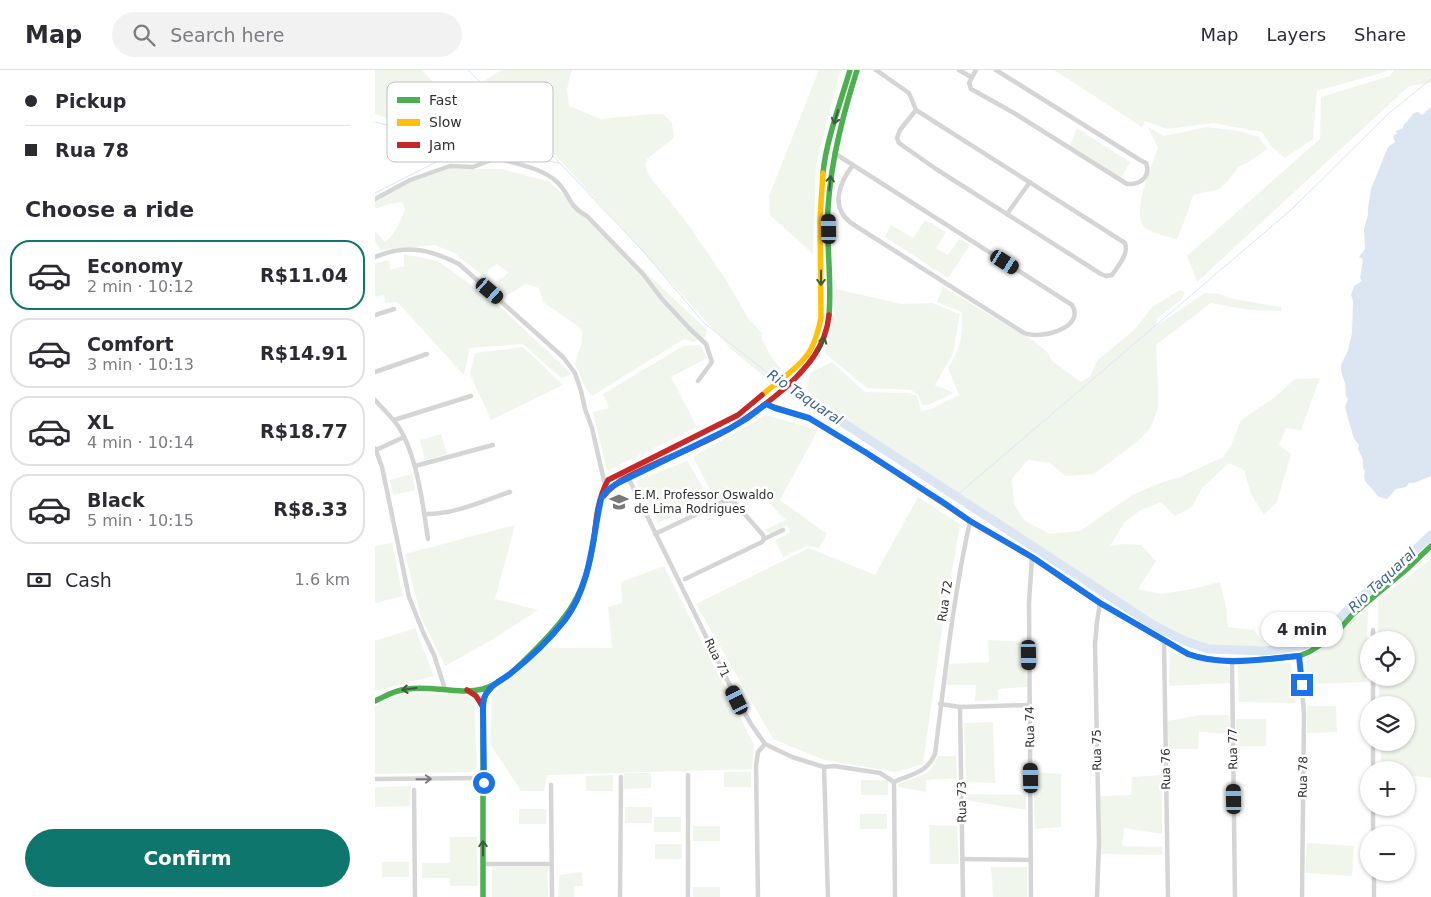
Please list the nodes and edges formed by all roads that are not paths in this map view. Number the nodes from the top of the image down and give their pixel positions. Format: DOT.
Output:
graph roads {
  1 [pos="850,70"];
  2 [pos="857,70"];
  3 [pos="876,70"];
  4 [pos="959,70"];
  5 [pos="976,70"];
  6 [pos="996,70"];
  7 [pos="971,77"];
  8 [pos="916,110"];
  9 [pos="834,154"];
  10 [pos="486,162"];
  11 [pos="510,162"];
  12 [pos="853,165"];
  13 [pos="1030,182"];
  14 [pos="375,199"];
  15 [pos="1007,214"];
  16 [pos="375,257"];
  17 [pos="394,309"];
  18 [pos="375,315"];
  19 [pos="427,354"];
  20 [pos="375,372"];
  21 [pos="698,381"];
  22 [pos="471,396"];
  23 [pos="375,400"];
  24 [pos="766,404"];
  25 [pos="393,420"];
  26 [pos="404,437"];
  27 [pos="493,445"];
  28 [pos="375,449"];
  29 [pos="415,466"];
  30 [pos="382,467"];
  31 [pos="375,469"];
  32 [pos="629,477"];
  33 [pos="605,486"];
  34 [pos="510,492"];
  35 [pos="601,499"];
  36 [pos="424,514"];
  37 [pos="970,521"];
  38 [pos="783,530"];
  39 [pos="655,534"];
  40 [pos="428,539"];
  41 [pos="764,539"];
  42 [pos="1431,546"];
  43 [pos="1032,557"];
  44 [pos="685,579"];
  45 [pos="1100,603"];
  46 [pos="1164,641"];
  47 [pos="1299,656"];
  48 [pos="1232,661"];
  49 [pos="493,685"];
  50 [pos="445,689"];
  51 [pos="465,690"];
  52 [pos="375,701"];
  53 [pos="941,704"];
  54 [pos="1030,705"];
  55 [pos="960,707"];
  56 [pos="483,708"];
  57 [pos="765,744"];
  58 [pos="824,767"];
  59 [pos="688,775"];
  60 [pos="621,777"];
  61 [pos="484,778"];
  62 [pos="375,779"];
  63 [pos="895,782"];
  64 [pos="551,785"];
  65 [pos="414,790"];
  66 [pos="963,858"];
  67 [pos="1031,860"];
  68 [pos="483,864"];
  69 [pos="552,864"];
  70 [pos="1374,881"];
  71 [pos="415,897"];
  72 [pos="483,897"];
  73 [pos="553,897"];
  74 [pos="620,897"];
  75 [pos="688,897"];
  76 [pos="758,897"];
  77 [pos="828,897"];
  78 [pos="895,897"];
  79 [pos="963,897"];
  80 [pos="1031,897"];
  81 [pos="1097,897"];
  82 [pos="1167,897"];
  83 [pos="1235,897"];
  84 [pos="1302,897"];
  85 [pos="1374,897"];
  1 -- 33 [label="main road, one-way"];
  2 -- 9 [label="main road"];
  3 -- 8 [label="street"];
  4 -- 7 [label="street"];
  5 -- 7 [label="street"];
  6 -- 7 [label="street"];
  8 -- 13 [label="street"];
  8 -- 15 [label="street"];
  9 -- 12 [label="street"];
  24 -- 9 [label="main road, one-way"];
  10 -- 14 [label="street"];
  11 -- 21 [label="street"];
  12 -- 12 [label="street"];
  13 -- 15 [label="street"];
  13 -- 15 [label="street"];
  16 -- 33 [label="street"];
  17 -- 18 [label="street"];
  19 -- 20 [label="street"];
  22 -- 25 [label="street"];
  23 -- 25 [label="street"];
  24 -- 32 [label="main road"];
  24 -- 37 [label="main road"];
  25 -- 26 [label="street"];
  26 -- 28 [label="street"];
  26 -- 29 [label="street"];
  27 -- 29 [label="street"];
  28 -- 30 [label="street"];
  29 -- 36 [label="street"];
  30 -- 31 [label="street"];
  30 -- 50 [label="street"];
  32 -- 35 [label="main road"];
  32 -- 39 [label="street, Rua 71"];
  33 -- 35 [label="main road"];
  34 -- 36 [label="street"];
  35 -- 49 [label="main road"];
  36 -- 40 [label="street"];
  37 -- 43 [label="main road"];
  37 -- 53 [label="street, Rua 72"];
  38 -- 41 [label="street"];
  39 -- 41 [label="street"];
  39 -- 57 [label="street, Rua 71"];
  41 -- 44 [label="street"];
  42 -- 47 [label="main road"];
  43 -- 45 [label="main road"];
  43 -- 54 [label="street, Rua 74"];
  45 -- 46 [label="main road"];
  45 -- 81 [label="street, Rua 75"];
  46 -- 48 [label="main road"];
  46 -- 82 [label="street, Rua 76"];
  47 -- 48 [label="main road"];
  47 -- 84 [label="street, Rua 78"];
  48 -- 83 [label="street, Rua 77"];
  49 -- 51 [label="main road"];
  49 -- 56 [label="main road"];
  50 -- 51 [label="main road"];
  50 -- 52 [label="main road, one-way"];
  51 -- 56 [label="main road"];
  53 -- 55 [label="street"];
  53 -- 63 [label="street, Rua 72"];
  54 -- 55 [label="street"];
  54 -- 67 [label="street, Rua 74"];
  55 -- 66 [label="street, Rua 73"];
  56 -- 61 [label="main road"];
  57 -- 58 [label="street, Rua 71"];
  57 -- 76 [label="street"];
  58 -- 63 [label="street, Rua 71"];
  58 -- 77 [label="street"];
  59 -- 75 [label="street"];
  60 -- 74 [label="street"];
  62 -- 61 [label="street, one-way"];
  68 -- 61 [label="main road, one-way"];
  63 -- 78 [label="street"];
  64 -- 69 [label="street"];
  65 -- 71 [label="street"];
  66 -- 67 [label="street"];
  66 -- 79 [label="street, Rua 73"];
  67 -- 80 [label="street, Rua 74"];
  68 -- 69 [label="street"];
  68 -- 72 [label="main road"];
  69 -- 73 [label="street"];
  70 -- 85 [label="street"];
}
